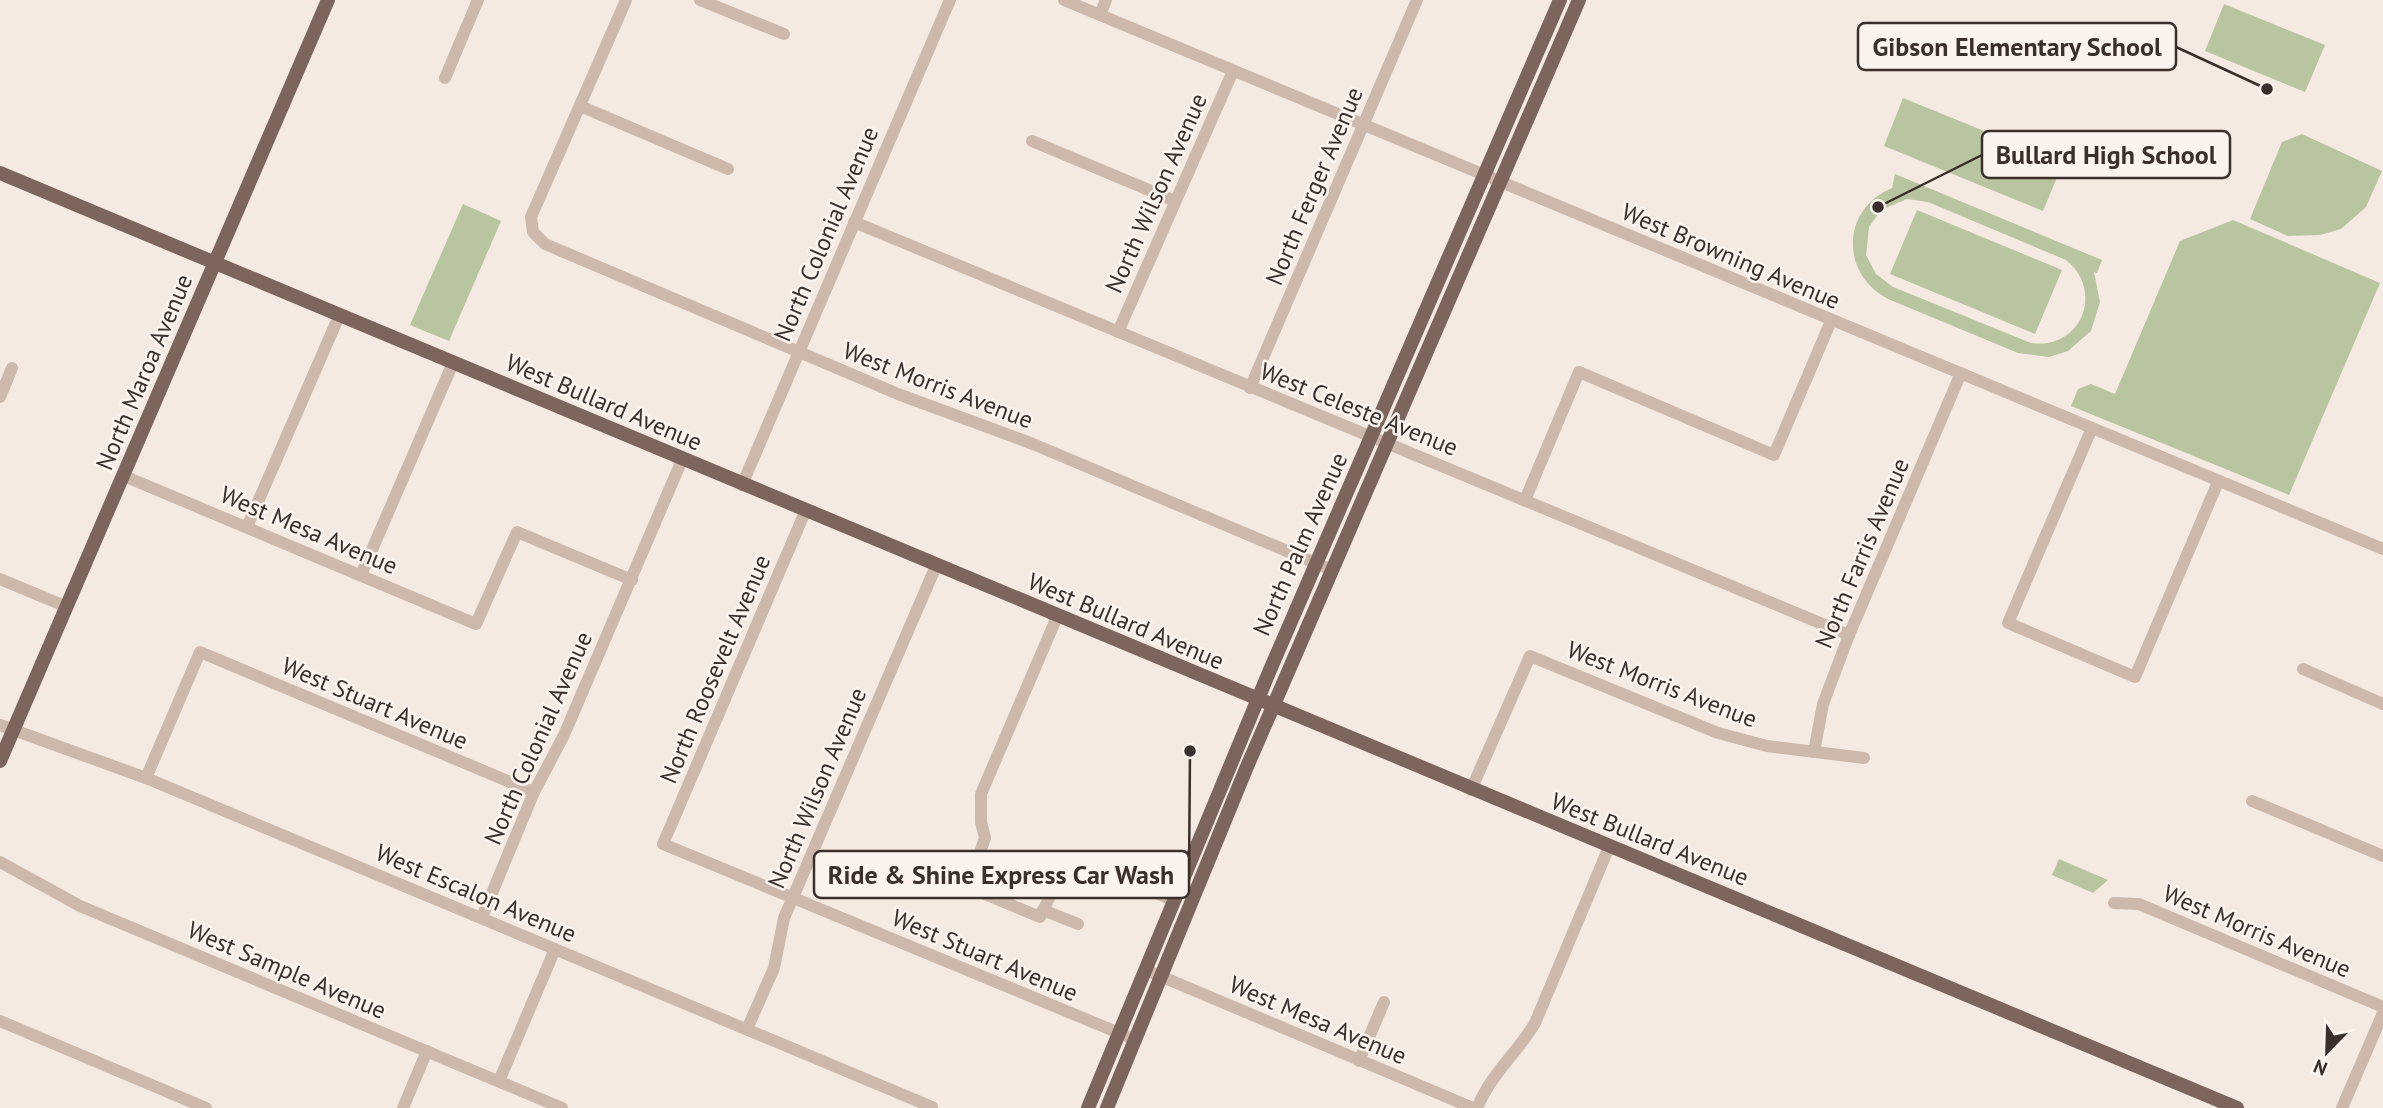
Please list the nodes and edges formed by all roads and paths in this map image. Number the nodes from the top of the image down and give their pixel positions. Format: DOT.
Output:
graph roads {
  1 [pos="328,0"];
  2 [pos="478,0"];
  3 [pos="626,0"];
  4 [pos="700,0"];
  5 [pos="950,0"];
  6 [pos="1063,0"];
  7 [pos="1106,0"];
  8 [pos="1417,0"];
  9 [pos="1560,0"];
  10 [pos="1579,0"];
  11 [pos="1100,15"];
  12 [pos="784,34"];
  13 [pos="1233,71"];
  14 [pos="445,78"];
  15 [pos="580,106"];
  16 [pos="1364,124"];
  17 [pos="1032,141"];
  18 [pos="728,169"];
  19 [pos="0,173"];
  20 [pos="1486,176"];
  21 [pos="1500,183"];
  22 [pos="1175,201"];
  23 [pos="854,222"];
  24 [pos="215,264"];
  25 [pos="339,316"];
  26 [pos="1831,321"];
  27 [pos="1118,332"];
  28 [pos="799,352"];
  29 [pos="453,363"];
  30 [pos="12,368"];
  31 [pos="1961,373"];
  32 [pos="1251,388"];
  33 [pos="0,397"];
  34 [pos="2092,428"];
  35 [pos="1371,438"];
  36 [pos="1388,443"];
  37 [pos="682,460"];
  38 [pos="124,476"];
  39 [pos="2218,482"];
  40 [pos="741,485"];
  41 [pos="1525,500"];
  42 [pos="805,512"];
  43 [pos="247,527"];
  44 [pos="2383,549"];
  45 [pos="1317,564"];
  46 [pos="936,566"];
  47 [pos="1332,570"];
  48 [pos="361,575"];
  49 [pos="0,579"];
  50 [pos="632,580"];
  51 [pos="67,607"];
  52 [pos="1057,617"];
  53 [pos="1849,635"];
  54 [pos="2303,669"];
  55 [pos="1257,701"];
  56 [pos="2383,704"];
  57 [pos="1273,708"];
  58 [pos="6,727"];
  59 [pos="1814,752"];
  60 [pos="1864,758"];
  61 [pos="0,761"];
  62 [pos="146,778"];
  63 [pos="1471,790"];
  64 [pos="534,792"];
  65 [pos="2252,801"];
  66 [pos="1207,820"];
  67 [pos="663,844"];
  68 [pos="1609,847"];
  69 [pos="2383,856"];
  70 [pos="0,862"];
  71 [pos="937,874"];
  72 [pos="968,887"];
  73 [pos="793,898"];
  74 [pos="1173,900"];
  75 [pos="2113,903"];
  76 [pos="1043,910"];
  77 [pos="1186,917"];
  78 [pos="482,918"];
  79 [pos="1079,924"];
  80 [pos="555,949"];
  81 [pos="1146,970"];
  82 [pos="1163,977"];
  83 [pos="1384,1002"];
  84 [pos="2383,1007"];
  85 [pos="2383,1013"];
  86 [pos="0,1021"];
  87 [pos="747,1029"];
  88 [pos="1119,1034"];
  89 [pos="1136,1040"];
  90 [pos="427,1051"];
  91 [pos="1359,1061"];
  92 [pos="499,1081"];
  93 [pos="932,1107"];
  94 [pos="206,1108"];
  95 [pos="403,1108"];
  96 [pos="562,1108"];
  97 [pos="1087,1108"];
  98 [pos="1107,1108"];
  99 [pos="1475,1108"];
  100 [pos="2237,1108"];
  101 [pos="2342,1108"];
  1 -- 24 [label="main road, North Maroa Avenue"];
  2 -- 14 [label="street"];
  3 -- 15 [label="street"];
  4 -- 12 [label="street"];
  5 -- 23 [label="street, North Colonial Avenue"];
  6 -- 11 [label="street, West Browning Avenue"];
  7 -- 11 [label="street"];
  8 -- 16 [label="street, North Ferger Avenue"];
  9 -- 20 [label="main road, North Palm Avenue"];
  10 -- 21 [label="main road, North Palm Avenue"];
  11 -- 13 [label="street, West Browning Avenue"];
  13 -- 16 [label="street, West Browning Avenue"];
  13 -- 22 [label="street, North Wilson Avenue"];
  15 -- 18 [label="street"];
  15 -- 28 [label="street, West Morris Avenue"];
  16 -- 20 [label="street, West Browning Avenue"];
  16 -- 32 [label="street, North Ferger Avenue"];
  17 -- 22 [label="street"];
  19 -- 24 [label="main road, West Bullard Avenue"];
  20 -- 21 [label="street, West Browning Avenue"];
  20 -- 35 [label="main road, North Palm Avenue"];
  21 -- 26 [label="street, West Browning Avenue"];
  21 -- 36 [label="main road, North Palm Avenue"];
  22 -- 27 [label="street, North Wilson Avenue"];
  23 -- 27 [label="street, West Celeste Avenue"];
  23 -- 28 [label="street, North Colonial Avenue"];
  24 -- 25 [label="main road, West Bullard Avenue"];
  24 -- 38 [label="main road, North Maroa Avenue"];
  25 -- 29 [label="main road, West Bullard Avenue"];
  25 -- 43 [label="street"];
  26 -- 31 [label="street, West Browning Avenue"];
  26 -- 41 [label="street"];
  27 -- 32 [label="street, West Celeste Avenue"];
  28 -- 40 [label="street, North Colonial Avenue"];
  28 -- 45 [label="street, West Morris Avenue"];
  29 -- 37 [label="main road, West Bullard Avenue"];
  29 -- 48 [label="street"];
  30 -- 33 [label="street"];
  31 -- 34 [label="street, West Browning Avenue"];
  31 -- 53 [label="street, North Farris Avenue"];
  32 -- 35 [label="street, West Celeste Avenue"];
  34 -- 39 [label="street, West Browning Avenue"];
  34 -- 39 [label="street"];
  35 -- 36 [label="street, West Celeste Avenue"];
  35 -- 45 [label="main road, North Palm Avenue"];
  36 -- 41 [label="street, West Celeste Avenue"];
  36 -- 47 [label="main road, North Palm Avenue"];
  37 -- 40 [label="main road, West Bullard Avenue"];
  37 -- 50 [label="street, North Colonial Avenue"];
  38 -- 43 [label="street, West Mesa Avenue"];
  38 -- 51 [label="main road, North Maroa Avenue"];
  39 -- 44 [label="street, West Browning Avenue"];
  40 -- 42 [label="main road, West Bullard Avenue"];
  41 -- 53 [label="street, West Celeste Avenue"];
  42 -- 46 [label="main road, West Bullard Avenue"];
  42 -- 67 [label="street, North Roosevelt Avenue"];
  43 -- 48 [label="street, West Mesa Avenue"];
  45 -- 47 [label="street, West Morris Avenue"];
  45 -- 55 [label="main road, North Palm Avenue"];
  46 -- 52 [label="main road, West Bullard Avenue"];
  46 -- 73 [label="street, North Wilson Avenue"];
  47 -- 57 [label="main road, North Palm Avenue"];
  48 -- 50 [label="street, West Mesa Avenue"];
  49 -- 51 [label="street"];
  50 -- 64 [label="street, North Colonial Avenue"];
  51 -- 58 [label="main road, North Maroa Avenue"];
  52 -- 55 [label="main road, West Bullard Avenue"];
  52 -- 72 [label="street"];
  53 -- 59 [label="street, North Farris Avenue"];
  54 -- 56 [label="street"];
  55 -- 57 [label="main road, West Bullard Avenue"];
  55 -- 66 [label="main road, North Palm Avenue"];
  57 -- 63 [label="main road, West Bullard Avenue"];
  57 -- 77 [label="main road, North Palm Avenue"];
  58 -- 61 [label="main road, North Maroa Avenue"];
  58 -- 62 [label="street, West Escalon Avenue"];
  59 -- 60 [label="street, West Morris Avenue"];
  59 -- 63 [label="street, West Morris Avenue"];
  62 -- 64 [label="street, West Stuart Avenue"];
  62 -- 78 [label="street, West Escalon Avenue"];
  63 -- 68 [label="main road, West Bullard Avenue"];
  64 -- 78 [label="street, North Colonial Avenue"];
  65 -- 69 [label="street"];
  66 -- 74 [label="main road, North Palm Avenue"];
  66 -- 77 [label="main road"];
  67 -- 73 [label="street, West Stuart Avenue"];
  68 -- 99 [label="street"];
  68 -- 100 [label="main road, West Bullard Avenue"];
  70 -- 90 [label="street, West Sample Avenue"];
  71 -- 72 [label="street"];
  72 -- 76 [label="street"];
  73 -- 87 [label="street, North Wilson Avenue"];
  73 -- 88 [label="street, West Stuart Avenue"];
  74 -- 76 [label="street"];
  74 -- 81 [label="main road, North Palm Avenue"];
  75 -- 84 [label="street, West Morris Avenue"];
  76 -- 79 [label="street"];
  77 -- 82 [label="main road, North Palm Avenue"];
  78 -- 80 [label="street, West Escalon Avenue"];
  80 -- 87 [label="street, West Escalon Avenue"];
  80 -- 92 [label="street"];
  81 -- 82 [label="street, West Mesa Avenue"];
  81 -- 88 [label="main road, North Palm Avenue"];
  82 -- 89 [label="main road, North Palm Avenue"];
  82 -- 91 [label="street, West Mesa Avenue"];
  83 -- 91 [label="street"];
  85 -- 101 [label="street"];
  86 -- 94 [label="street"];
  87 -- 93 [label="street, West Escalon Avenue"];
  88 -- 89 [label="street, West Stuart Avenue"];
  88 -- 97 [label="main road, North Palm Avenue"];
  89 -- 98 [label="main road, North Palm Avenue"];
  90 -- 92 [label="street, West Sample Avenue"];
  90 -- 95 [label="street"];
  91 -- 99 [label="street, West Mesa Avenue"];
  92 -- 96 [label="street, West Sample Avenue"];
}
